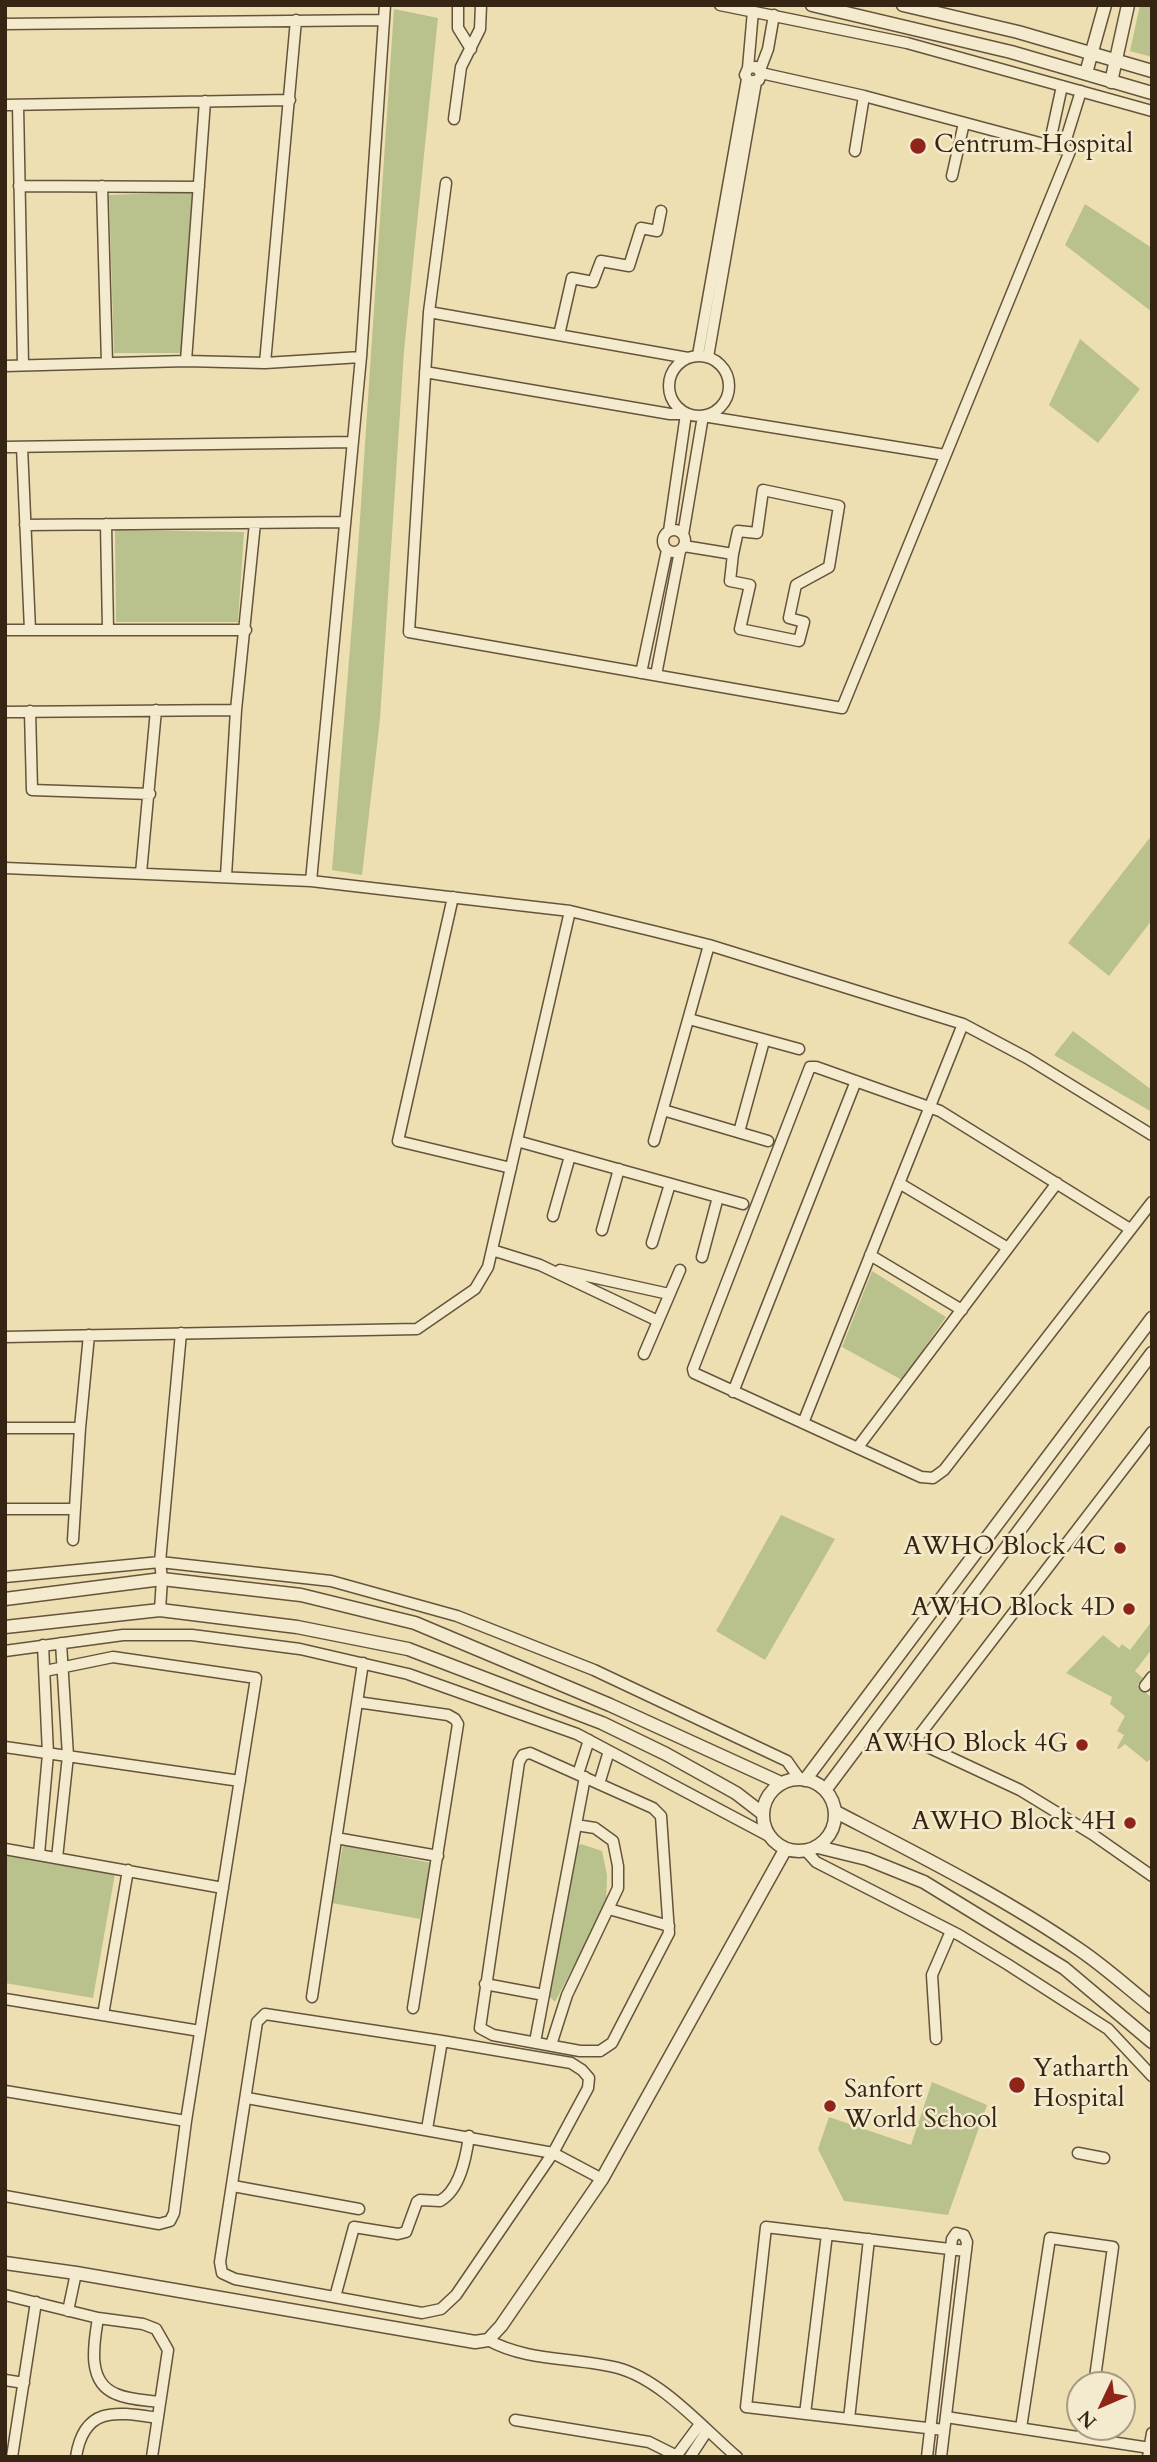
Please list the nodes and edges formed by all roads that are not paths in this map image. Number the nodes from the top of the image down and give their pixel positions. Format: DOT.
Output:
graph roads {
  1 [pos="385,5"];
  2 [pos="458,5"];
  3 [pos="481,5"];
  4 [pos="720,5"];
  5 [pos="812,5"];
  6 [pos="903,5"];
  7 [pos="1105,5"];
  8 [pos="1128,5"];
  9 [pos="753,11"];
  10 [pos="774,15"];
  11 [pos="296,20"];
  12 [pos="384,20"];
  13 [pos="5,24"];
  14 [pos="471,49"];
  15 [pos="1092,53"];
  16 [pos="1116,59"];
  17 [pos="1152,71"];
  18 [pos="1086,73"];
  19 [pos="754,74"];
  20 [pos="1111,82"];
  21 [pos="1062,86"];
  22 [pos="1081,91"];
  23 [pos="1152,93"];
  24 [pos="864,96"];
  25 [pos="290,100"];
  26 [pos="205,101"];
  27 [pos="5,105"];
  28 [pos="18,105"];
  29 [pos="1152,111"];
  30 [pos="454,119"];
  31 [pos="964,123"];
  32 [pos="1049,146"];
  33 [pos="1063,149"];
  34 [pos="855,151"];
  35 [pos="952,176"];
  36 [pos="446,183"];
  37 [pos="19,186"];
  38 [pos="102,186"];
  39 [pos="199,187"];
  40 [pos="661,211"];
  41 [pos="429,312"];
  42 [pos="559,335"];
  43 [pos="360,357"];
  44 [pos="698,357"];
  45 [pos="186,361"];
  46 [pos="107,363"];
  47 [pos="265,363"];
  48 [pos="23,365"];
  49 [pos="5,366"];
  50 [pos="425,372"];
  51 [pos="687,414"];
  52 [pos="704,416"];
  53 [pos="352,442"];
  54 [pos="5,447"];
  55 [pos="22,447"];
  56 [pos="945,455"];
  57 [pos="345,522"];
  58 [pos="255,523"];
  59 [pos="106,524"];
  60 [pos="25,525"];
  61 [pos="669,531"];
  62 [pos="682,544"];
  63 [pos="667,550"];
  64 [pos="733,554"];
  65 [pos="5,630"];
  66 [pos="30,630"];
  67 [pos="108,630"];
  68 [pos="246,630"];
  69 [pos="641,673"];
  70 [pos="656,676"];
  71 [pos="156,710"];
  72 [pos="236,710"];
  73 [pos="30,711"];
  74 [pos="5,712"];
  75 [pos="150,794"];
  76 [pos="5,868"];
  77 [pos="141,873"];
  78 [pos="226,876"];
  79 [pos="311,881"];
  80 [pos="453,897"];
  81 [pos="570,911"];
  82 [pos="709,945"];
  83 [pos="689,1019"];
  84 [pos="963,1024"];
  85 [pos="764,1041"];
  86 [pos="799,1049"];
  87 [pos="856,1081"];
  88 [pos="929,1107"];
  89 [pos="663,1110"];
  90 [pos="739,1132"];
  91 [pos="1152,1135"];
  92 [pos="768,1140"];
  93 [pos="654,1141"];
  94 [pos="517,1142"];
  95 [pos="570,1156"];
  96 [pos="511,1168"];
  97 [pos="619,1170"];
  98 [pos="899,1183"];
  99 [pos="670,1184"];
  100 [pos="1057,1184"];
  101 [pos="718,1197"];
  102 [pos="1152,1202"];
  103 [pos="743,1204"];
  104 [pos="553,1216"];
  105 [pos="1130,1229"];
  106 [pos="602,1230"];
  107 [pos="652,1243"];
  108 [pos="1008,1248"];
  109 [pos="492,1250"];
  110 [pos="870,1255"];
  111 [pos="702,1257"];
  112 [pos="540,1265"];
  113 [pos="680,1270"];
  114 [pos="670,1294"];
  115 [pos="962,1310"];
  116 [pos="1152,1318"];
  117 [pos="658,1321"];
  118 [pos="181,1334"];
  119 [pos="89,1335"];
  120 [pos="5,1337"];
  121 [pos="1152,1353"];
  122 [pos="644,1354"];
  123 [pos="733,1392"];
  124 [pos="803,1423"];
  125 [pos="5,1428"];
  126 [pos="79,1428"];
  127 [pos="1152,1432"];
  128 [pos="858,1447"];
  129 [pos="5,1509"];
  130 [pos="74,1509"];
  131 [pos="73,1540"];
  132 [pos="160,1562"];
  133 [pos="5,1577"];
  134 [pos="162,1578"];
  135 [pos="5,1599"];
  136 [pos="160,1610"];
  137 [pos="5,1627"];
  138 [pos="61,1643"];
  139 [pos="43,1645"];
  140 [pos="5,1651"];
  141 [pos="363,1663"];
  142 [pos="62,1666"];
  143 [pos="45,1671"];
  144 [pos="357,1702"];
  145 [pos="589,1740"];
  146 [pos="5,1747"];
  147 [pos="609,1751"];
  148 [pos="48,1754"];
  149 [pos="68,1756"];
  150 [pos="581,1776"];
  151 [pos="802,1779"];
  152 [pos="240,1781"];
  153 [pos="781,1783"];
  154 [pos="599,1784"];
  155 [pos="825,1789"];
  156 [pos="836,1812"];
  157 [pos="762,1813"];
  158 [pos="576,1825"];
  159 [pos="769,1836"];
  160 [pos="336,1838"];
  161 [pos="5,1849"];
  162 [pos="813,1849"];
  163 [pos="785,1850"];
  164 [pos="39,1854"];
  165 [pos="438,1856"];
  166 [pos="57,1858"];
  167 [pos="128,1870"];
  168 [pos="1152,1876"];
  169 [pos="223,1888"];
  170 [pos="609,1909"];
  171 [pos="669,1926"];
  172 [pos="951,1931"];
  173 [pos="485,1984"];
  174 [pos="544,1995"];
  175 [pos="312,1997"];
  176 [pos="5,1999"];
  177 [pos="1152,2007"];
  178 [pos="413,2008"];
  179 [pos="103,2015"];
  180 [pos="200,2031"];
  181 [pos="936,2039"];
  182 [pos="442,2041"];
  183 [pos="535,2042"];
  184 [pos="1152,2042"];
  185 [pos="551,2045"];
  186 [pos="1152,2076"];
  187 [pos="5,2091"];
  188 [pos="247,2098"];
  189 [pos="186,2121"];
  190 [pos="428,2129"];
  191 [pos="469,2136"];
  192 [pos="553,2152"];
  193 [pos="1078,2153"];
  194 [pos="1104,2158"];
  195 [pos="602,2179"];
  196 [pos="233,2186"];
  197 [pos="5,2196"];
  198 [pos="359,2209"];
  199 [pos="827,2235"];
  200 [pos="869,2239"];
  201 [pos="951,2249"];
  202 [pos="965,2251"];
  203 [pos="5,2263"];
  204 [pos="76,2273"];
  205 [pos="5,2295"];
  206 [pos="335,2297"];
  207 [pos="36,2302"];
  208 [pos="68,2311"];
  209 [pos="98,2318"];
  210 [pos="488,2340"];
  211 [pos="1096,2371"];
  212 [pos="5,2380"];
  213 [pos="24,2383"];
  214 [pos="160,2402"];
  215 [pos="805,2414"];
  216 [pos="946,2417"];
  217 [pos="158,2418"];
  218 [pos="849,2419"];
  219 [pos="515,2420"];
  220 [pos="703,2428"];
  221 [pos="930,2428"];
  222 [pos="1021,2428"];
  223 [pos="944,2430"];
  224 [pos="1066,2431"];
  225 [pos="1152,2433"];
  226 [pos="1114,2441"];
  227 [pos="1149,2452"];
  228 [pos="678,2456"];
  229 [pos="12,2457"];
  230 [pos="76,2457"];
  231 [pos="152,2457"];
  232 [pos="690,2457"];
  233 [pos="737,2457"];
  234 [pos="927,2457"];
  235 [pos="941,2457"];
  1 -- 12 [label="street"];
  2 -- 14 [label="street"];
  3 -- 14 [label="street"];
  4 -- 9 [label="street"];
  5 -- 18 [label="street"];
  6 -- 15 [label="street"];
  7 -- 15 [label="street"];
  8 -- 16 [label="street"];
  9 -- 10 [label="street"];
  9 -- 19 [label="street"];
  10 -- 19 [label="street"];
  10 -- 21 [label="street"];
  11 -- 12 [label="street"];
  11 -- 13 [label="street"];
  11 -- 25 [label="street"];
  12 -- 43 [label="street"];
  14 -- 30 [label="street"];
  15 -- 16 [label="street"];
  15 -- 18 [label="street"];
  16 -- 17 [label="street"];
  16 -- 20 [label="street"];
  18 -- 20 [label="street"];
  19 -- 24 [label="street"];
  19 -- 44 [label="street"];
  20 -- 23 [label="street"];
  21 -- 22 [label="street"];
  21 -- 32 [label="street"];
  22 -- 29 [label="street"];
  22 -- 33 [label="street"];
  24 -- 31 [label="street"];
  24 -- 34 [label="street"];
  25 -- 26 [label="street"];
  25 -- 47 [label="street"];
  26 -- 28 [label="street"];
  26 -- 39 [label="street"];
  27 -- 28 [label="street"];
  28 -- 37 [label="street"];
  31 -- 32 [label="street"];
  31 -- 35 [label="street"];
  32 -- 33 [label="street"];
  33 -- 56 [label="street"];
  36 -- 41 [label="street"];
  37 -- 38 [label="street"];
  37 -- 48 [label="street"];
  38 -- 39 [label="street"];
  38 -- 46 [label="street"];
  39 -- 45 [label="street"];
  40 -- 42 [label="street"];
  41 -- 42 [label="street"];
  41 -- 50 [label="street"];
  42 -- 44 [label="street"];
  43 -- 47 [label="street"];
  43 -- 53 [label="street"];
  44 -- 51 [label="street"];
  44 -- 52 [label="street"];
  45 -- 46 [label="street"];
  45 -- 47 [label="street"];
  46 -- 48 [label="street"];
  48 -- 49 [label="street"];
  50 -- 51 [label="street"];
  50 -- 69 [label="street"];
  51 -- 52 [label="street"];
  51 -- 61 [label="street"];
  52 -- 56 [label="street"];
  52 -- 62 [label="street"];
  53 -- 55 [label="street"];
  53 -- 57 [label="street"];
  54 -- 55 [label="street"];
  55 -- 60 [label="street"];
  56 -- 70 [label="street"];
  57 -- 58 [label="street"];
  57 -- 79 [label="street"];
  58 -- 59 [label="street"];
  58 -- 68 [label="street"];
  59 -- 60 [label="street"];
  59 -- 67 [label="street"];
  60 -- 66 [label="street"];
  61 -- 62 [label="street"];
  61 -- 63 [label="street"];
  62 -- 63 [label="street"];
  62 -- 64 [label="street"];
  62 -- 70 [label="street"];
  63 -- 69 [label="street"];
  64 -- 64 [label="street"];
  65 -- 66 [label="street"];
  66 -- 67 [label="street"];
  67 -- 68 [label="street"];
  68 -- 72 [label="street"];
  69 -- 70 [label="street"];
  71 -- 72 [label="street"];
  71 -- 73 [label="street"];
  71 -- 75 [label="street"];
  72 -- 78 [label="street"];
  73 -- 74 [label="street"];
  73 -- 75 [label="street"];
  75 -- 77 [label="street"];
  76 -- 77 [label="street"];
  77 -- 78 [label="street"];
  78 -- 79 [label="street"];
  79 -- 80 [label="street"];
  80 -- 81 [label="street"];
  80 -- 96 [label="street"];
  81 -- 82 [label="street"];
  81 -- 94 [label="street"];
  82 -- 83 [label="street"];
  82 -- 84 [label="street"];
  83 -- 85 [label="street"];
  83 -- 89 [label="street"];
  84 -- 88 [label="street"];
  84 -- 91 [label="street"];
  85 -- 86 [label="street"];
  85 -- 90 [label="street"];
  87 -- 88 [label="street"];
  87 -- 123 [label="street"];
  87 -- 123 [label="street"];
  88 -- 98 [label="street"];
  88 -- 100 [label="street"];
  89 -- 90 [label="street"];
  89 -- 93 [label="street"];
  90 -- 92 [label="street"];
  94 -- 95 [label="street"];
  94 -- 96 [label="street"];
  95 -- 97 [label="street"];
  95 -- 104 [label="street"];
  96 -- 109 [label="street"];
  97 -- 99 [label="street"];
  97 -- 106 [label="street"];
  98 -- 108 [label="street"];
  98 -- 110 [label="street"];
  99 -- 101 [label="street"];
  99 -- 107 [label="street"];
  100 -- 105 [label="street"];
  100 -- 108 [label="street"];
  101 -- 103 [label="street"];
  101 -- 111 [label="street"];
  102 -- 105 [label="street"];
  105 -- 128 [label="street"];
  108 -- 115 [label="street"];
  109 -- 112 [label="street"];
  109 -- 118 [label="street"];
  110 -- 115 [label="street"];
  110 -- 124 [label="street"];
  112 -- 114 [label="street"];
  112 -- 117 [label="street"];
  113 -- 114 [label="street"];
  114 -- 117 [label="street"];
  115 -- 128 [label="street"];
  116 -- 151 [label="street"];
  117 -- 122 [label="street"];
  118 -- 119 [label="street"];
  118 -- 132 [label="street"];
  119 -- 120 [label="street"];
  119 -- 126 [label="street"];
  121 -- 155 [label="street"];
  123 -- 124 [label="street"];
  124 -- 128 [label="street"];
  125 -- 126 [label="street"];
  126 -- 130 [label="street"];
  127 -- 168 [label="street"];
  129 -- 130 [label="street"];
  130 -- 131 [label="street"];
  132 -- 133 [label="street"];
  132 -- 134 [label="street"];
  132 -- 151 [label="street"];
  134 -- 135 [label="street"];
  134 -- 136 [label="street"];
  134 -- 153 [label="street"];
  136 -- 137 [label="street"];
  136 -- 157 [label="street"];
  138 -- 139 [label="street"];
  138 -- 141 [label="street"];
  138 -- 142 [label="street"];
  139 -- 140 [label="street"];
  139 -- 143 [label="street"];
  141 -- 144 [label="street"];
  141 -- 145 [label="street"];
  142 -- 143 [label="street"];
  142 -- 149 [label="street"];
  142 -- 152 [label="street"];
  143 -- 148 [label="street"];
  144 -- 160 [label="street"];
  144 -- 165 [label="street"];
  145 -- 147 [label="street"];
  145 -- 150 [label="street"];
  146 -- 148 [label="street"];
  147 -- 154 [label="street"];
  147 -- 159 [label="street"];
  148 -- 149 [label="street"];
  148 -- 164 [label="street"];
  149 -- 152 [label="street"];
  149 -- 166 [label="street"];
  150 -- 154 [label="street"];
  150 -- 158 [label="street"];
  150 -- 173 [label="street"];
  151 -- 153 [label="street"];
  151 -- 155 [label="street"];
  152 -- 169 [label="street"];
  153 -- 157 [label="street"];
  154 -- 171 [label="street"];
  155 -- 156 [label="street"];
  156 -- 162 [label="street"];
  156 -- 177 [label="street"];
  157 -- 159 [label="street"];
  158 -- 170 [label="street"];
  158 -- 174 [label="street"];
  159 -- 163 [label="street"];
  160 -- 165 [label="street"];
  160 -- 175 [label="street"];
  161 -- 164 [label="street"];
  162 -- 163 [label="street"];
  162 -- 172 [label="street"];
  162 -- 184 [label="street"];
  163 -- 195 [label="street"];
  164 -- 166 [label="street"];
  165 -- 178 [label="street"];
  166 -- 167 [label="street"];
  167 -- 169 [label="street"];
  167 -- 179 [label="street"];
  169 -- 180 [label="street"];
  170 -- 171 [label="street"];
  170 -- 185 [label="street"];
  171 -- 185 [label="street"];
  172 -- 181 [label="street"];
  172 -- 186 [label="street"];
  173 -- 174 [label="street"];
  173 -- 183 [label="street"];
  174 -- 183 [label="street"];
  176 -- 179 [label="street"];
  179 -- 180 [label="street"];
  180 -- 189 [label="street"];
  182 -- 188 [label="street"];
  182 -- 190 [label="street"];
  182 -- 192 [label="street"];
  183 -- 185 [label="street"];
  187 -- 189 [label="street"];
  188 -- 190 [label="street"];
  188 -- 196 [label="street"];
  189 -- 197 [label="street"];
  190 -- 191 [label="street"];
  191 -- 192 [label="street"];
  191 -- 206 [label="street"];
  192 -- 195 [label="street"];
  192 -- 206 [label="street"];
  193 -- 194 [label="street"];
  195 -- 210 [label="street"];
  196 -- 198 [label="street"];
  196 -- 206 [label="street"];
  199 -- 200 [label="street"];
  199 -- 215 [label="street"];
  199 -- 215 [label="street"];
  200 -- 201 [label="street"];
  200 -- 218 [label="street"];
  201 -- 202 [label="street"];
  201 -- 202 [label="street"];
  201 -- 221 [label="street"];
  202 -- 216 [label="street"];
  203 -- 204 [label="street"];
  204 -- 208 [label="street"];
  204 -- 210 [label="street"];
  205 -- 207 [label="street"];
  207 -- 208 [label="street"];
  207 -- 213 [label="street"];
  208 -- 209 [label="street"];
  209 -- 214 [label="street"];
  209 -- 214 [label="street"];
  210 -- 220 [label="street"];
  211 -- 222 [label="street"];
  212 -- 213 [label="street"];
  213 -- 229 [label="street"];
  214 -- 217 [label="street"];
  215 -- 218 [label="street"];
  216 -- 222 [label="street"];
  216 -- 223 [label="street"];
  217 -- 230 [label="street"];
  217 -- 231 [label="street"];
  218 -- 221 [label="street"];
  219 -- 228 [label="street"];
  220 -- 228 [label="street"];
  220 -- 232 [label="street"];
  220 -- 233 [label="street"];
  221 -- 223 [label="street"];
  221 -- 234 [label="street"];
  222 -- 224 [label="street"];
  223 -- 235 [label="street"];
  225 -- 227 [label="street"];
  226 -- 227 [label="street"];
}
